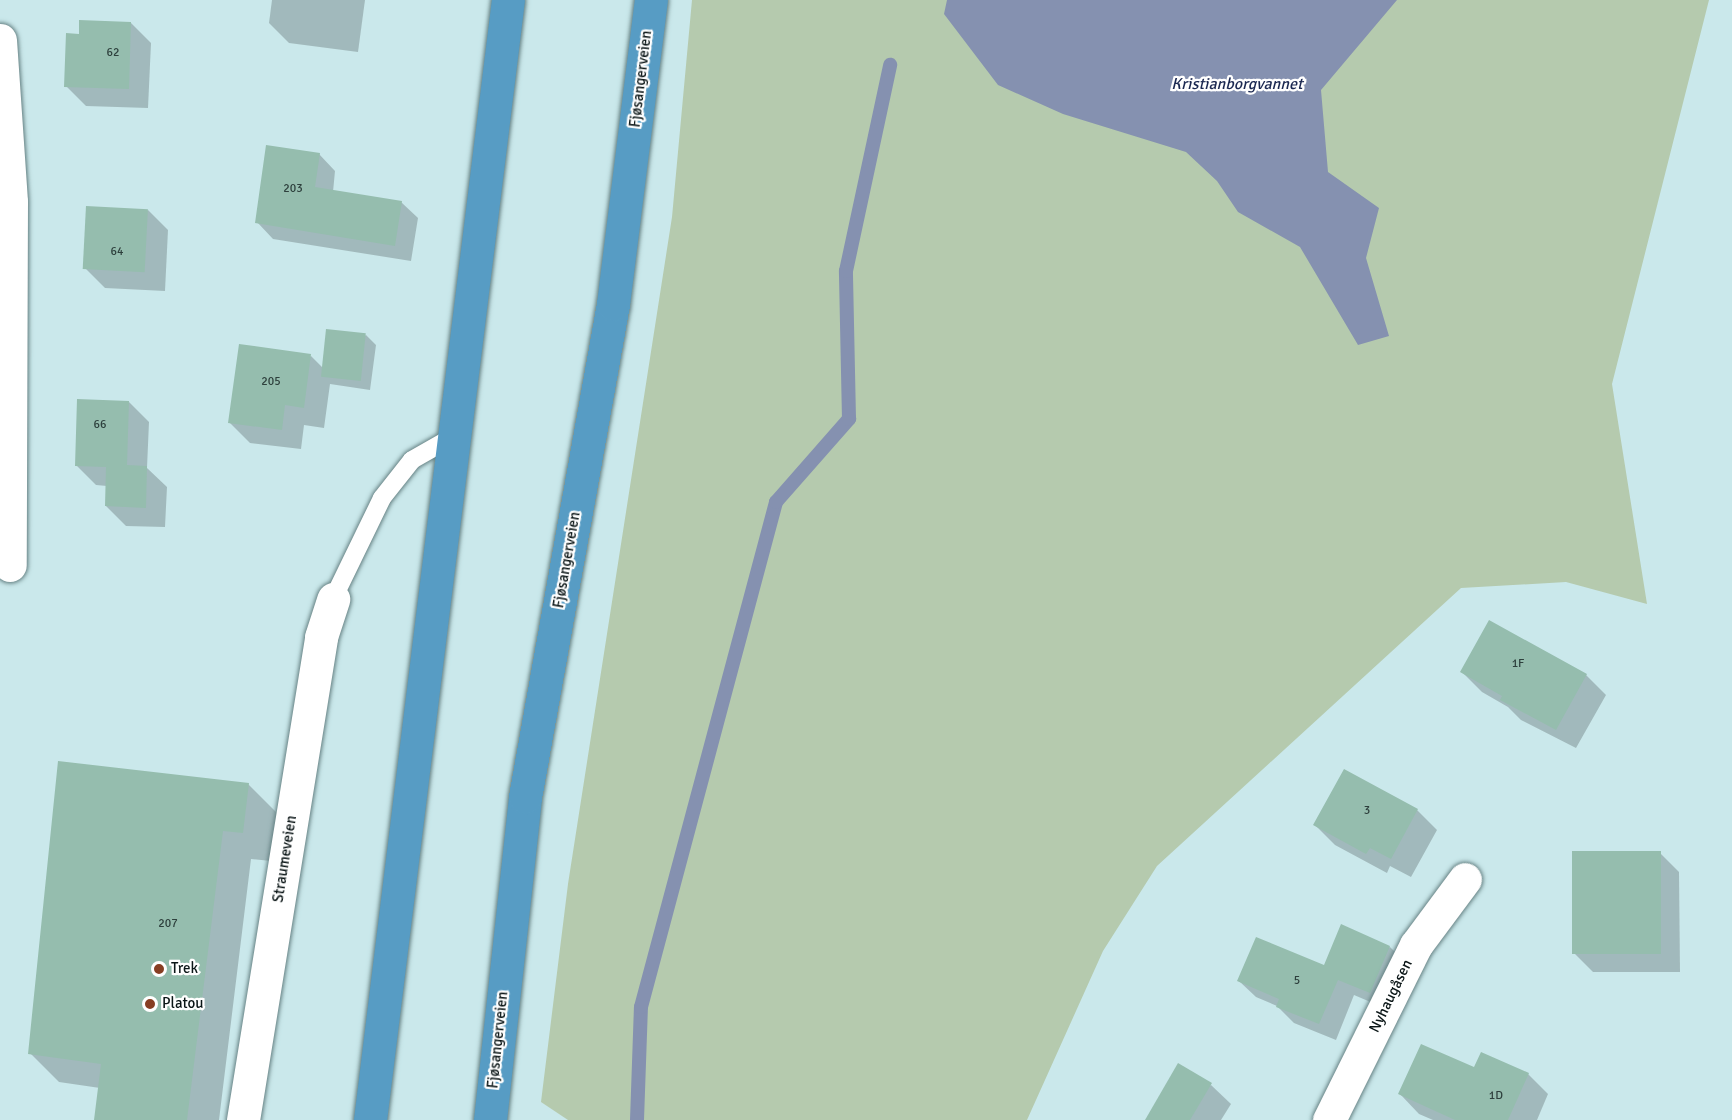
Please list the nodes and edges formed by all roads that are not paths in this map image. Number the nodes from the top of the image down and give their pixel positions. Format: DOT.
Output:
graph roads {
  1 [pos="508,0"];
  2 [pos="651,0"];
  3 [pos="0,40"];
  4 [pos="454,436"];
  5 [pos="10,565"];
  6 [pos="333,599"];
  7 [pos="1465,879"];
  8 [pos="243,1120"];
  9 [pos="370,1120"];
  10 [pos="490,1120"];
  11 [pos="1329,1120"];
  1 -- 4 [label="highway"];
  2 -- 10 [label="highway, Fjøsangerveien"];
  3 -- 5 [label="street"];
  4 -- 6 [label="lane"];
  4 -- 9 [label="highway"];
  6 -- 8 [label="street, Straumeveien"];
  7 -- 11 [label="street, Nyhaugåsen"];
}
